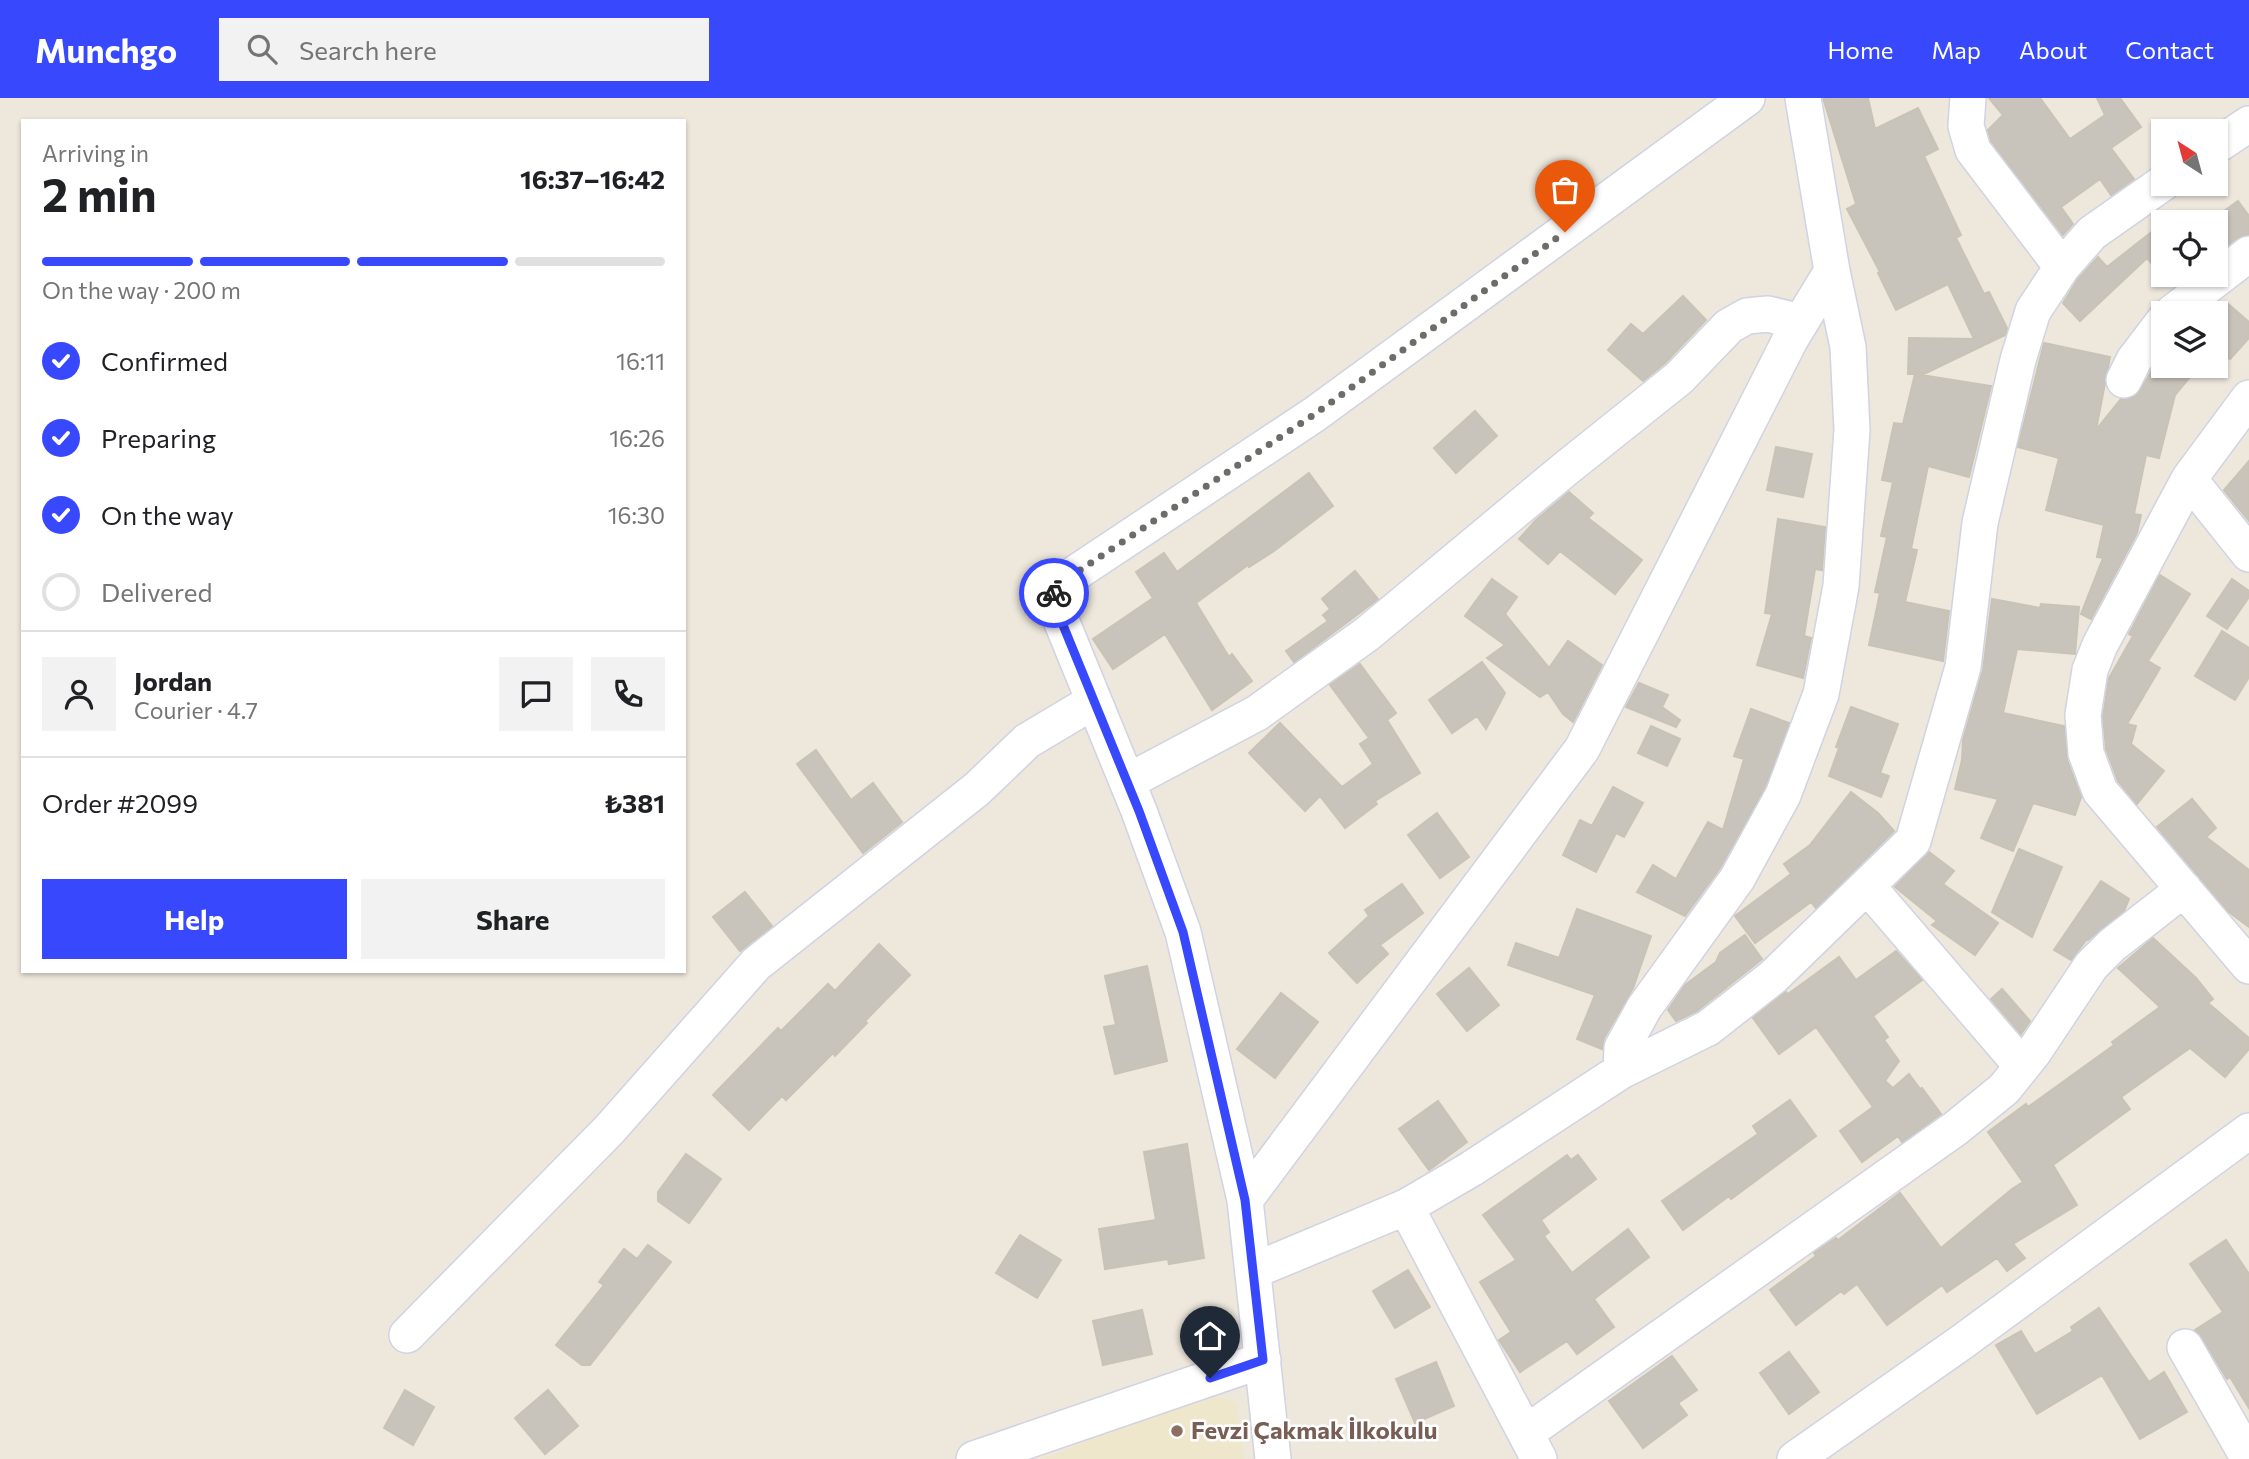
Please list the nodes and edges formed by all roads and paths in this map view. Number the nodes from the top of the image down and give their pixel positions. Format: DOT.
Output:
graph roads {
  1 [pos="1747,98"];
  2 [pos="1803,98"];
  3 [pos="1968,98"];
  4 [pos="2249,124"];
  5 [pos="2228,138"];
  6 [pos="2151,191"];
  7 [pos="2249,254"];
  8 [pos="2062,267"];
  9 [pos="1832,271"];
  10 [pos="2188,301"];
  11 [pos="1801,323"];
  12 [pos="2151,337"];
  13 [pos="2124,380"];
  14 [pos="2249,398"];
  15 [pos="2189,479"];
  16 [pos="2249,554"];
  17 [pos="1094,701"];
  18 [pos="1127,782"];
  19 [pos="1868,887"];
  20 [pos="2184,889"];
  21 [pos="2249,966"];
  22 [pos="2022,1066"];
  23 [pos="1621,1071"];
  24 [pos="2249,1131"];
  25 [pos="1245,1200"];
  26 [pos="1406,1207"];
  27 [pos="1253,1271"];
  28 [pos="407,1335"];
  29 [pos="2185,1347"];
  30 [pos="1263,1360"];
  31 [pos="1533,1446"];
  32 [pos="974,1459"];
  33 [pos="1273,1459"];
  34 [pos="1795,1459"];
  35 [pos="2249,1459"];
  1 -- 17 [label="street"];
  2 -- 9 [label="street"];
  3 -- 8 [label="street"];
  4 -- 5 [label="street"];
  6 -- 8 [label="street"];
  7 -- 10 [label="street"];
  8 -- 19 [label="street"];
  9 -- 11 [label="street"];
  9 -- 23 [label="street"];
  11 -- 18 [label="street"];
  11 -- 25 [label="street"];
  12 -- 13 [label="street"];
  14 -- 15 [label="street"];
  15 -- 16 [label="street"];
  15 -- 20 [label="street"];
  17 -- 18 [label="street"];
  17 -- 28 [label="street"];
  18 -- 25 [label="street"];
  19 -- 22 [label="street"];
  19 -- 23 [label="street"];
  20 -- 21 [label="street"];
  20 -- 22 [label="street"];
  22 -- 31 [label="street"];
  23 -- 26 [label="street"];
  24 -- 34 [label="street"];
  25 -- 27 [label="street"];
  26 -- 27 [label="street"];
  26 -- 31 [label="street"];
  27 -- 30 [label="street"];
  29 -- 35 [label="street"];
  30 -- 32 [label="street"];
  30 -- 33 [label="street"];
}
